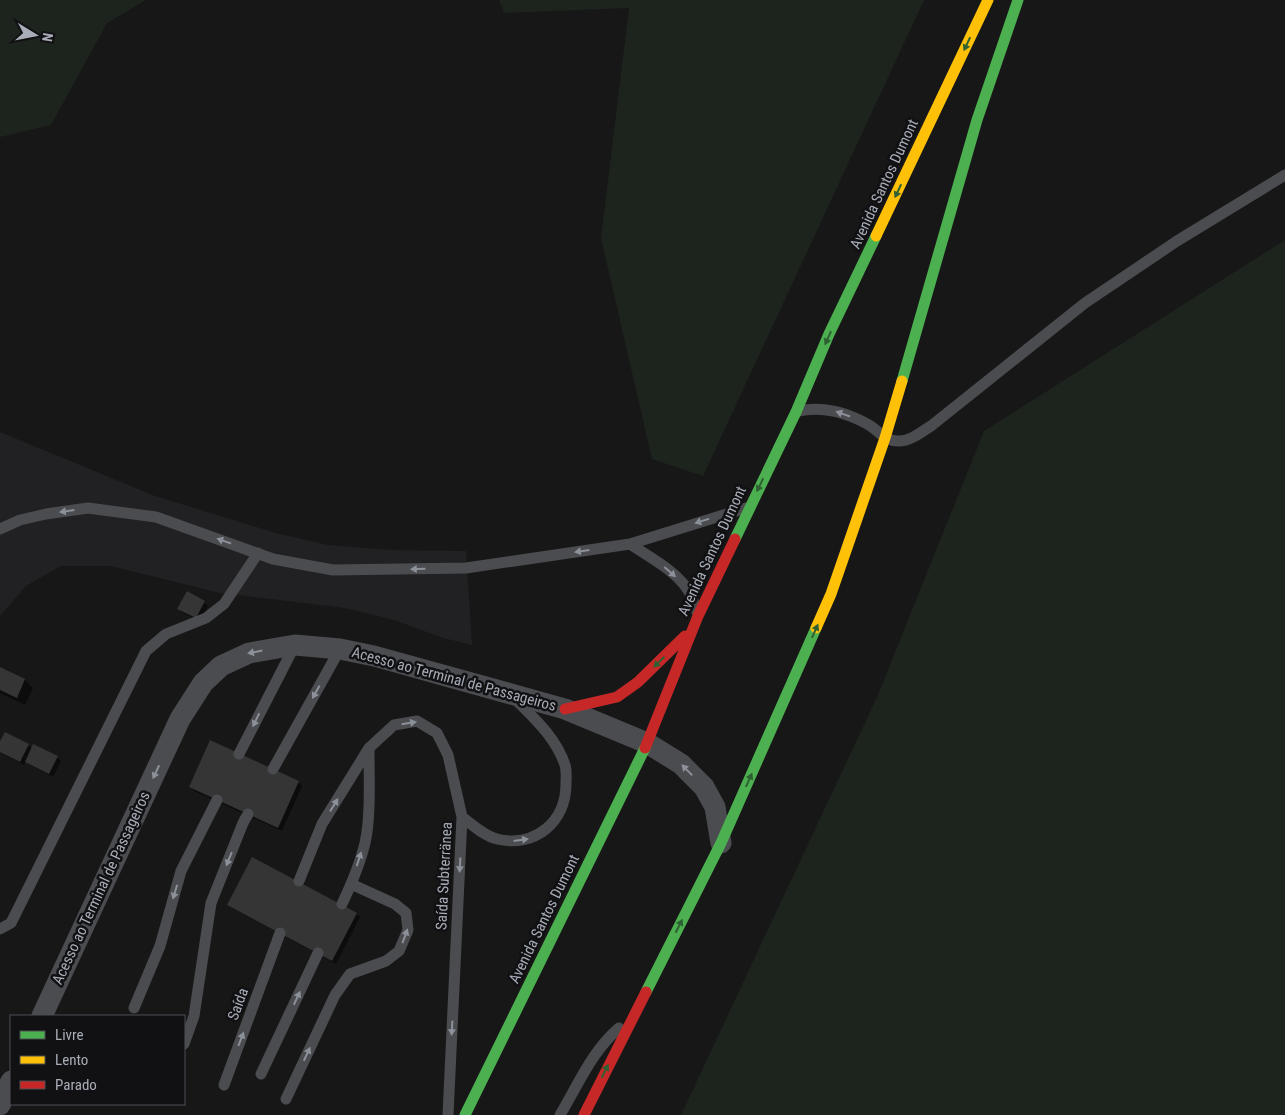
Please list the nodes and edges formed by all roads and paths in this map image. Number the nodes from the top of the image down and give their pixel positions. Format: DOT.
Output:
graph roads {
  1 [pos="988,0"];
  2 [pos="1018,0"];
  3 [pos="1285,175"];
  4 [pos="796,412"];
  5 [pos="885,438"];
  6 [pos="749,507"];
  7 [pos="0,529"];
  8 [pos="630,544"];
  9 [pos="258,553"];
  10 [pos="698,616"];
  11 [pos="693,628"];
  12 [pos="295,646"];
  13 [pos="340,649"];
  14 [pos="511,695"];
  15 [pos="565,709"];
  16 [pos="647,743"];
  17 [pos="369,748"];
  18 [pos="240,754"];
  19 [pos="273,768"];
  20 [pos="217,800"];
  21 [pos="248,814"];
  22 [pos="462,817"];
  23 [pos="721,843"];
  24 [pos="299,881"];
  25 [pos="352,884"];
  26 [pos="342,904"];
  27 [pos="0,929"];
  28 [pos="280,933"];
  29 [pos="318,953"];
  30 [pos="134,1008"];
  31 [pos="42,1015"];
  32 [pos="632,1018"];
  33 [pos="185,1041"];
  34 [pos="261,1074"];
  35 [pos="10,1083"];
  36 [pos="224,1085"];
  37 [pos="286,1099"];
  38 [pos="0,1105"];
  39 [pos="448,1115"];
  40 [pos="465,1115"];
  41 [pos="560,1115"];
  42 [pos="584,1115"];
  1 -- 4 [label="main road, Avenida Santos Dumont, one-way"];
  2 -- 5 [label="main road"];
  3 -- 5 [label="lane"];
  5 -- 4 [label="lane, one-way"];
  4 -- 6 [label="main road, Avenida Santos Dumont, one-way"];
  23 -- 5 [label="main road, one-way"];
  6 -- 8 [label="lane, one-way"];
  6 -- 10 [label="main road, Avenida Santos Dumont"];
  9 -- 7 [label="lane, one-way"];
  8 -- 9 [label="lane, one-way"];
  8 -- 10 [label="lane, one-way"];
  9 -- 27 [label="lane"];
  10 -- 11 [label="main road, Avenida Santos Dumont"];
  11 -- 15 [label="main road, one-way"];
  11 -- 16 [label="main road, Avenida Santos Dumont"];
  12 -- 13 [label="street, Acesso ao Terminal de Passageiros"];
  12 -- 18 [label="lane, one-way"];
  12 -- 31 [label="street, Acesso ao Terminal de Passageiros, one-way"];
  13 -- 14 [label="street, Acesso ao Terminal de Passageiros"];
  13 -- 19 [label="lane, one-way"];
  14 -- 15 [label="street, Acesso ao Terminal de Passageiros"];
  22 -- 14 [label="lane, one-way"];
  15 -- 16 [label="street, Acesso ao Terminal de Passageiros"];
  23 -- 16 [label="street, Acesso ao Terminal de Passageiros, one-way"];
  16 -- 40 [label="main road, Avenida Santos Dumont"];
  17 -- 22 [label="lane, Saída Subterränea, one-way"];
  24 -- 17 [label="lane, one-way"];
  25 -- 17 [label="lane, one-way"];
  20 -- 30 [label="lane, one-way"];
  21 -- 33 [label="lane, one-way"];
  22 -- 39 [label="lane, Saída Subterränea, one-way"];
  32 -- 23 [label="main road, one-way"];
  25 -- 26 [label="lane"];
  37 -- 25 [label="lane, one-way"];
  36 -- 28 [label="lane, Saída, one-way"];
  34 -- 29 [label="lane, one-way"];
  32 -- 41 [label="lane"];
  42 -- 32 [label="main road, one-way"];
  35 -- 38 [label="street"];
}
